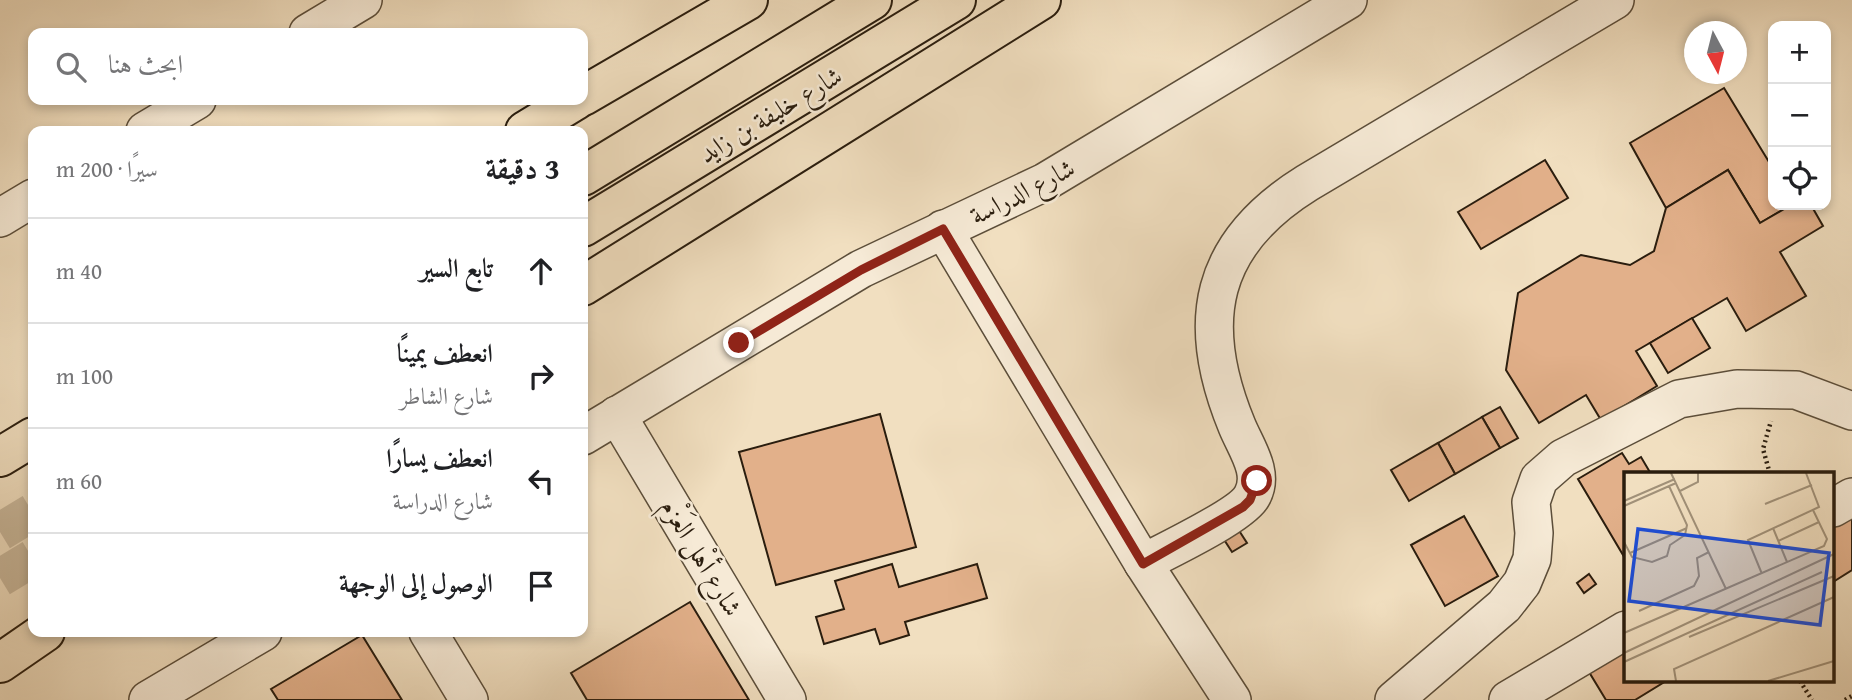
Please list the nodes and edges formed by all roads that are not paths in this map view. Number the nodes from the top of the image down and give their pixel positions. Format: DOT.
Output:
graph roads {
  1 [pos="363,0"];
  2 [pos="748,0"];
  3 [pos="872,0"];
  4 [pos="957,0"];
  5 [pos="1041,0"];
  6 [pos="1348,0"];
  7 [pos="1615,0"];
  8 [pos="316,28"];
  9 [pos="588,93"];
  10 [pos="189,105"];
  11 [pos="568,105"];
  12 [pos="153,126"];
  13 [pos="532,126"];
  14 [pos="588,173"];
  15 [pos="28,201"];
  16 [pos="0,218"];
  17 [pos="588,224"];
  18 [pos="943,229"];
  19 [pos="588,283"];
  20 [pos="1852,411"];
  21 [pos="617,415"];
  22 [pos="28,423"];
  23 [pos="588,433"];
  24 [pos="0,438"];
  25 [pos="28,440"];
  26 [pos="0,457"];
  27 [pos="1852,497"];
  28 [pos="1834,507"];
  29 [pos="1143,564"];
  30 [pos="1624,631"];
  31 [pos="38,637"];
  32 [pos="255,637"];
  33 [pos="431,637"];
  34 [pos="0,663"];
  35 [pos="148,700"];
  36 [pos="468,700"];
  37 [pos="787,700"];
  38 [pos="1232,700"];
  39 [pos="1394,700"];
  40 [pos="1508,700"];
  1 -- 8 [label="street"];
  2 -- 9 [label="main road"];
  3 -- 14 [label="main road, شارع خليفة بن زايد"];
  4 -- 17 [label="main road, شارع خليفة بن زايد"];
  5 -- 19 [label="main road"];
  6 -- 18 [label="street, شارع الدراسة"];
  7 -- 29 [label="street"];
  10 -- 12 [label="street"];
  11 -- 13 [label="main road"];
  15 -- 16 [label="street"];
  18 -- 21 [label="street, شارع الدراسة"];
  18 -- 29 [label="street"];
  20 -- 39 [label="street"];
  21 -- 23 [label="street, شارع الدراسة"];
  21 -- 37 [label="street, شارع أهْل العَزْم"];
  22 -- 24 [label="main road"];
  25 -- 26 [label="main road"];
  27 -- 28 [label="street"];
  29 -- 38 [label="street"];
  30 -- 40 [label="street"];
  31 -- 34 [label="main road"];
  32 -- 35 [label="street"];
  33 -- 36 [label="street"];
}
